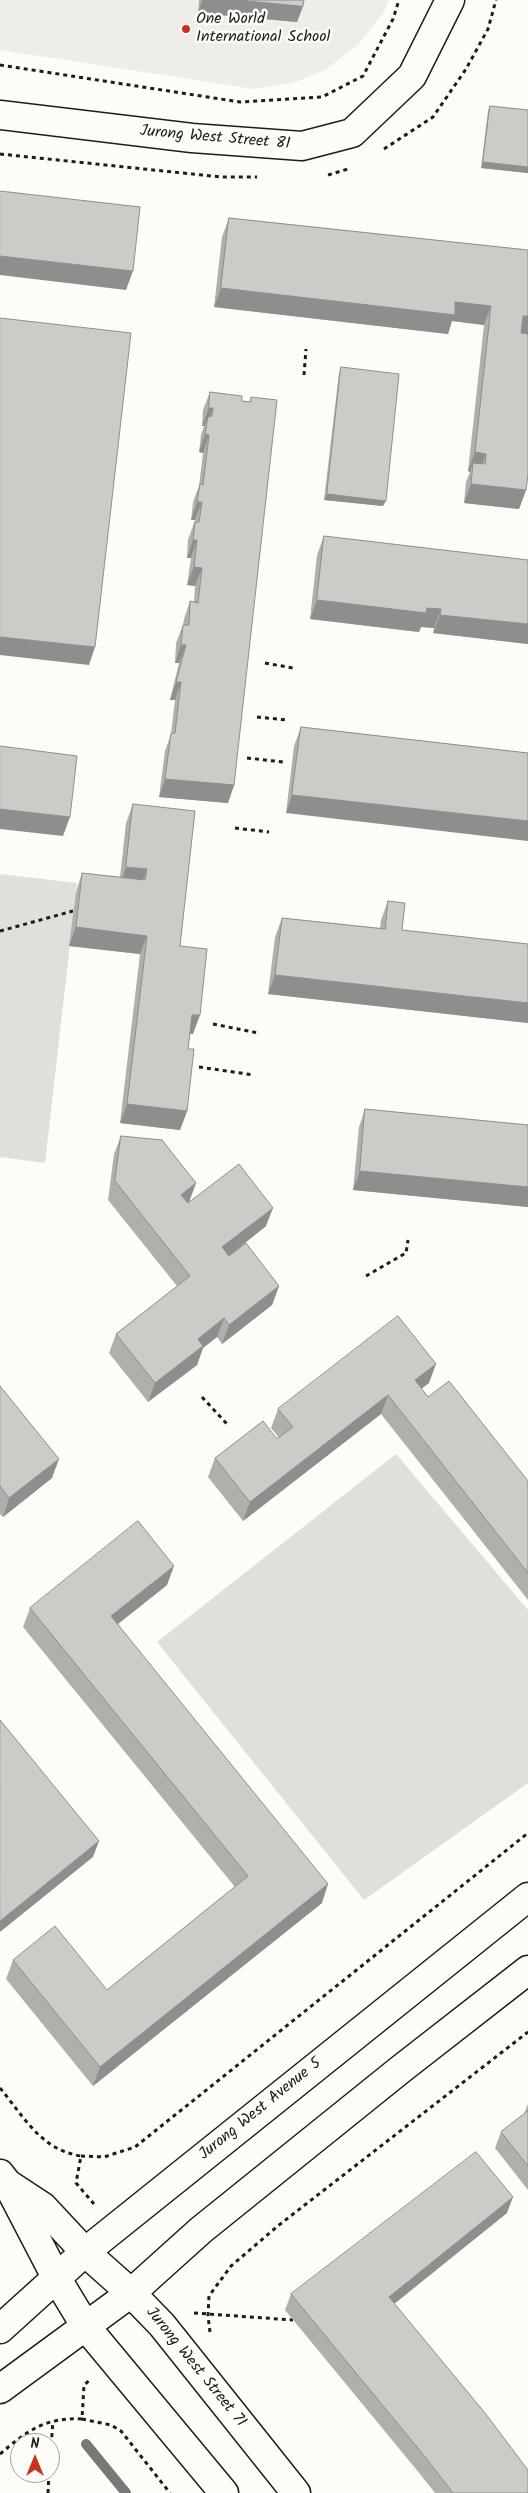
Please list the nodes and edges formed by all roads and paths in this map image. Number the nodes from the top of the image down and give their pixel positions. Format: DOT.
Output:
graph roads {
  1 [pos="399,0"];
  2 [pos="450,0"];
  3 [pos="0,65"];
  4 [pos="0,115"];
  5 [pos="0,154"];
  6 [pos="221,177"];
  7 [pos="306,349"];
  8 [pos="304,375"];
  9 [pos="265,663"];
  10 [pos="293,668"];
  11 [pos="257,718"];
  12 [pos="287,720"];
  13 [pos="248,758"];
  14 [pos="283,762"];
  15 [pos="235,828"];
  16 [pos="270,832"];
  17 [pos="73,911"];
  18 [pos="0,931"];
  19 [pos="213,1024"];
  20 [pos="258,1033"];
  21 [pos="199,1067"];
  22 [pos="254,1075"];
  23 [pos="408,1240"];
  24 [pos="366,1276"];
  25 [pos="202,1397"];
  26 [pos="227,1424"];
  27 [pos="528,1833"];
  28 [pos="528,1897"];
  29 [pos="528,1970"];
  30 [pos="528,2032"];
  31 [pos="0,2088"];
  32 [pos="81,2156"];
  33 [pos="3,2178"];
  34 [pos="76,2183"];
  35 [pos="85,2252"];
  36 [pos="57,2279"];
  37 [pos="131,2292"];
  38 [pos="208,2316"];
  39 [pos="293,2320"];
  40 [pos="86,2327"];
  41 [pos="0,2330"];
  42 [pos="214,2340"];
  43 [pos="84,2384"];
  44 [pos="0,2389"];
  45 [pos="82,2419"];
  46 [pos="53,2421"];
  47 [pos="52,2433"];
  48 [pos="0,2454"];
  49 [pos="170,2493"];
  50 [pos="224,2493"];
  51 [pos="296,2493"];
  1 -- 3 [label="path"];
  2 -- 4 [label="street, Jurong West Street 81"];
  5 -- 6 [label="path"];
  7 -- 8 [label="path"];
  9 -- 10 [label="path"];
  11 -- 12 [label="path"];
  13 -- 14 [label="path"];
  15 -- 16 [label="path"];
  17 -- 18 [label="path"];
  19 -- 20 [label="path"];
  21 -- 22 [label="path"];
  23 -- 24 [label="path"];
  25 -- 26 [label="path"];
  27 -- 32 [label="path"];
  28 -- 35 [label="street, Jurong West Avenue 5"];
  29 -- 37 [label="street"];
  30 -- 38 [label="path"];
  31 -- 32 [label="path"];
  32 -- 34 [label="path"];
  33 -- 35 [label="street"];
  33 -- 36 [label="street"];
  35 -- 36 [label="street, Jurong West Avenue 5"];
  35 -- 37 [label="street, Jurong West Street 71"];
  36 -- 40 [label="street"];
  36 -- 41 [label="street, Jurong West Avenue 5"];
  37 -- 40 [label="street"];
  37 -- 51 [label="street, Jurong West Street 71"];
  38 -- 39 [label="path"];
  38 -- 42 [label="path"];
  40 -- 44 [label="street"];
  40 -- 50 [label="street"];
  43 -- 45 [label="path"];
  45 -- 46 [label="path"];
  45 -- 49 [label="path"];
  46 -- 47 [label="path"];
  46 -- 48 [label="path"];
}
